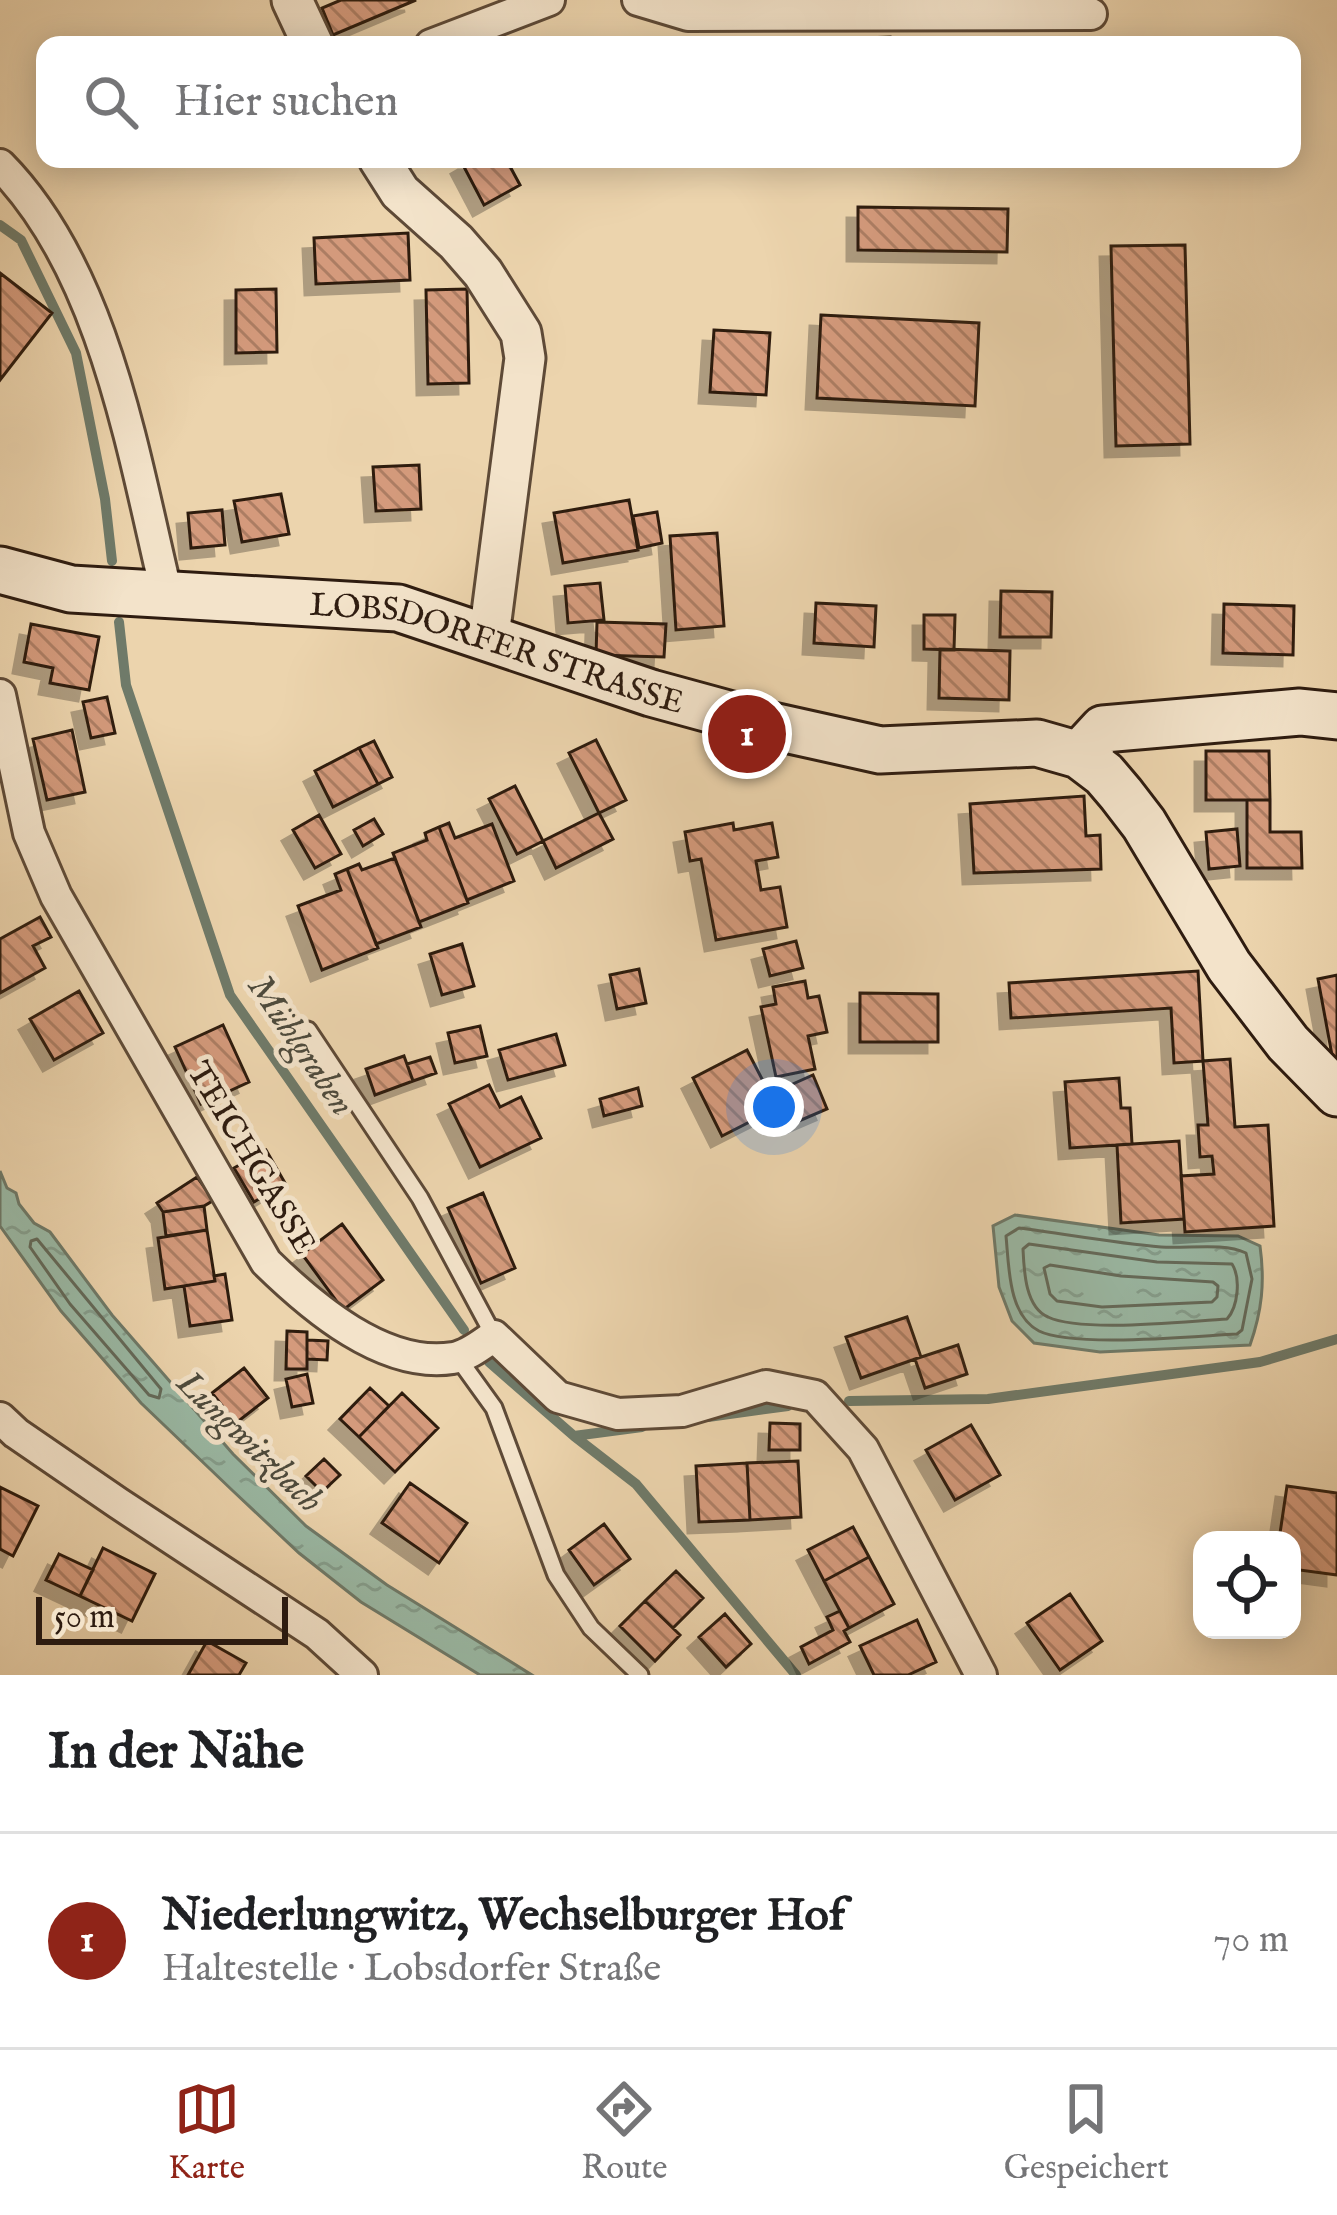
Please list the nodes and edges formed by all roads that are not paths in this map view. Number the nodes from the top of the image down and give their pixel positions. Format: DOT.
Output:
graph roads {
  1 [pos="292,0"];
  2 [pos="549,0"];
  3 [pos="638,0"];
  4 [pos="1091,14"];
  5 [pos="309,36"];
  6 [pos="455,36"];
  7 [pos="0,165"];
  8 [pos="385,168"];
  9 [pos="0,571"];
  10 [pos="167,595"];
  11 [pos="489,636"];
  12 [pos="0,695"];
  13 [pos="1337,716"];
  14 [pos="1078,755"];
  15 [pos="308,1030"];
  16 [pos="1337,1093"];
  17 [pos="477,1347"];
  18 [pos="0,1418"];
  19 [pos="362,1675"];
  20 [pos="640,1675"];
  21 [pos="982,1675"];
  1 -- 5 [label="street"];
  2 -- 6 [label="street"];
  3 -- 4 [label="street"];
  7 -- 10 [label="street"];
  8 -- 11 [label="street"];
  9 -- 10 [label="main road, LOBSDORFER STRASSE"];
  10 -- 11 [label="main road, LOBSDORFER STRASSE"];
  11 -- 14 [label="main road, LOBSDORFER STRASSE"];
  12 -- 17 [label="street, TEICHGASSE"];
  13 -- 14 [label="main road"];
  14 -- 16 [label="main road"];
  15 -- 17 [label="lane"];
  17 -- 20 [label="lane"];
  17 -- 21 [label="street"];
  18 -- 19 [label="street"];
}
